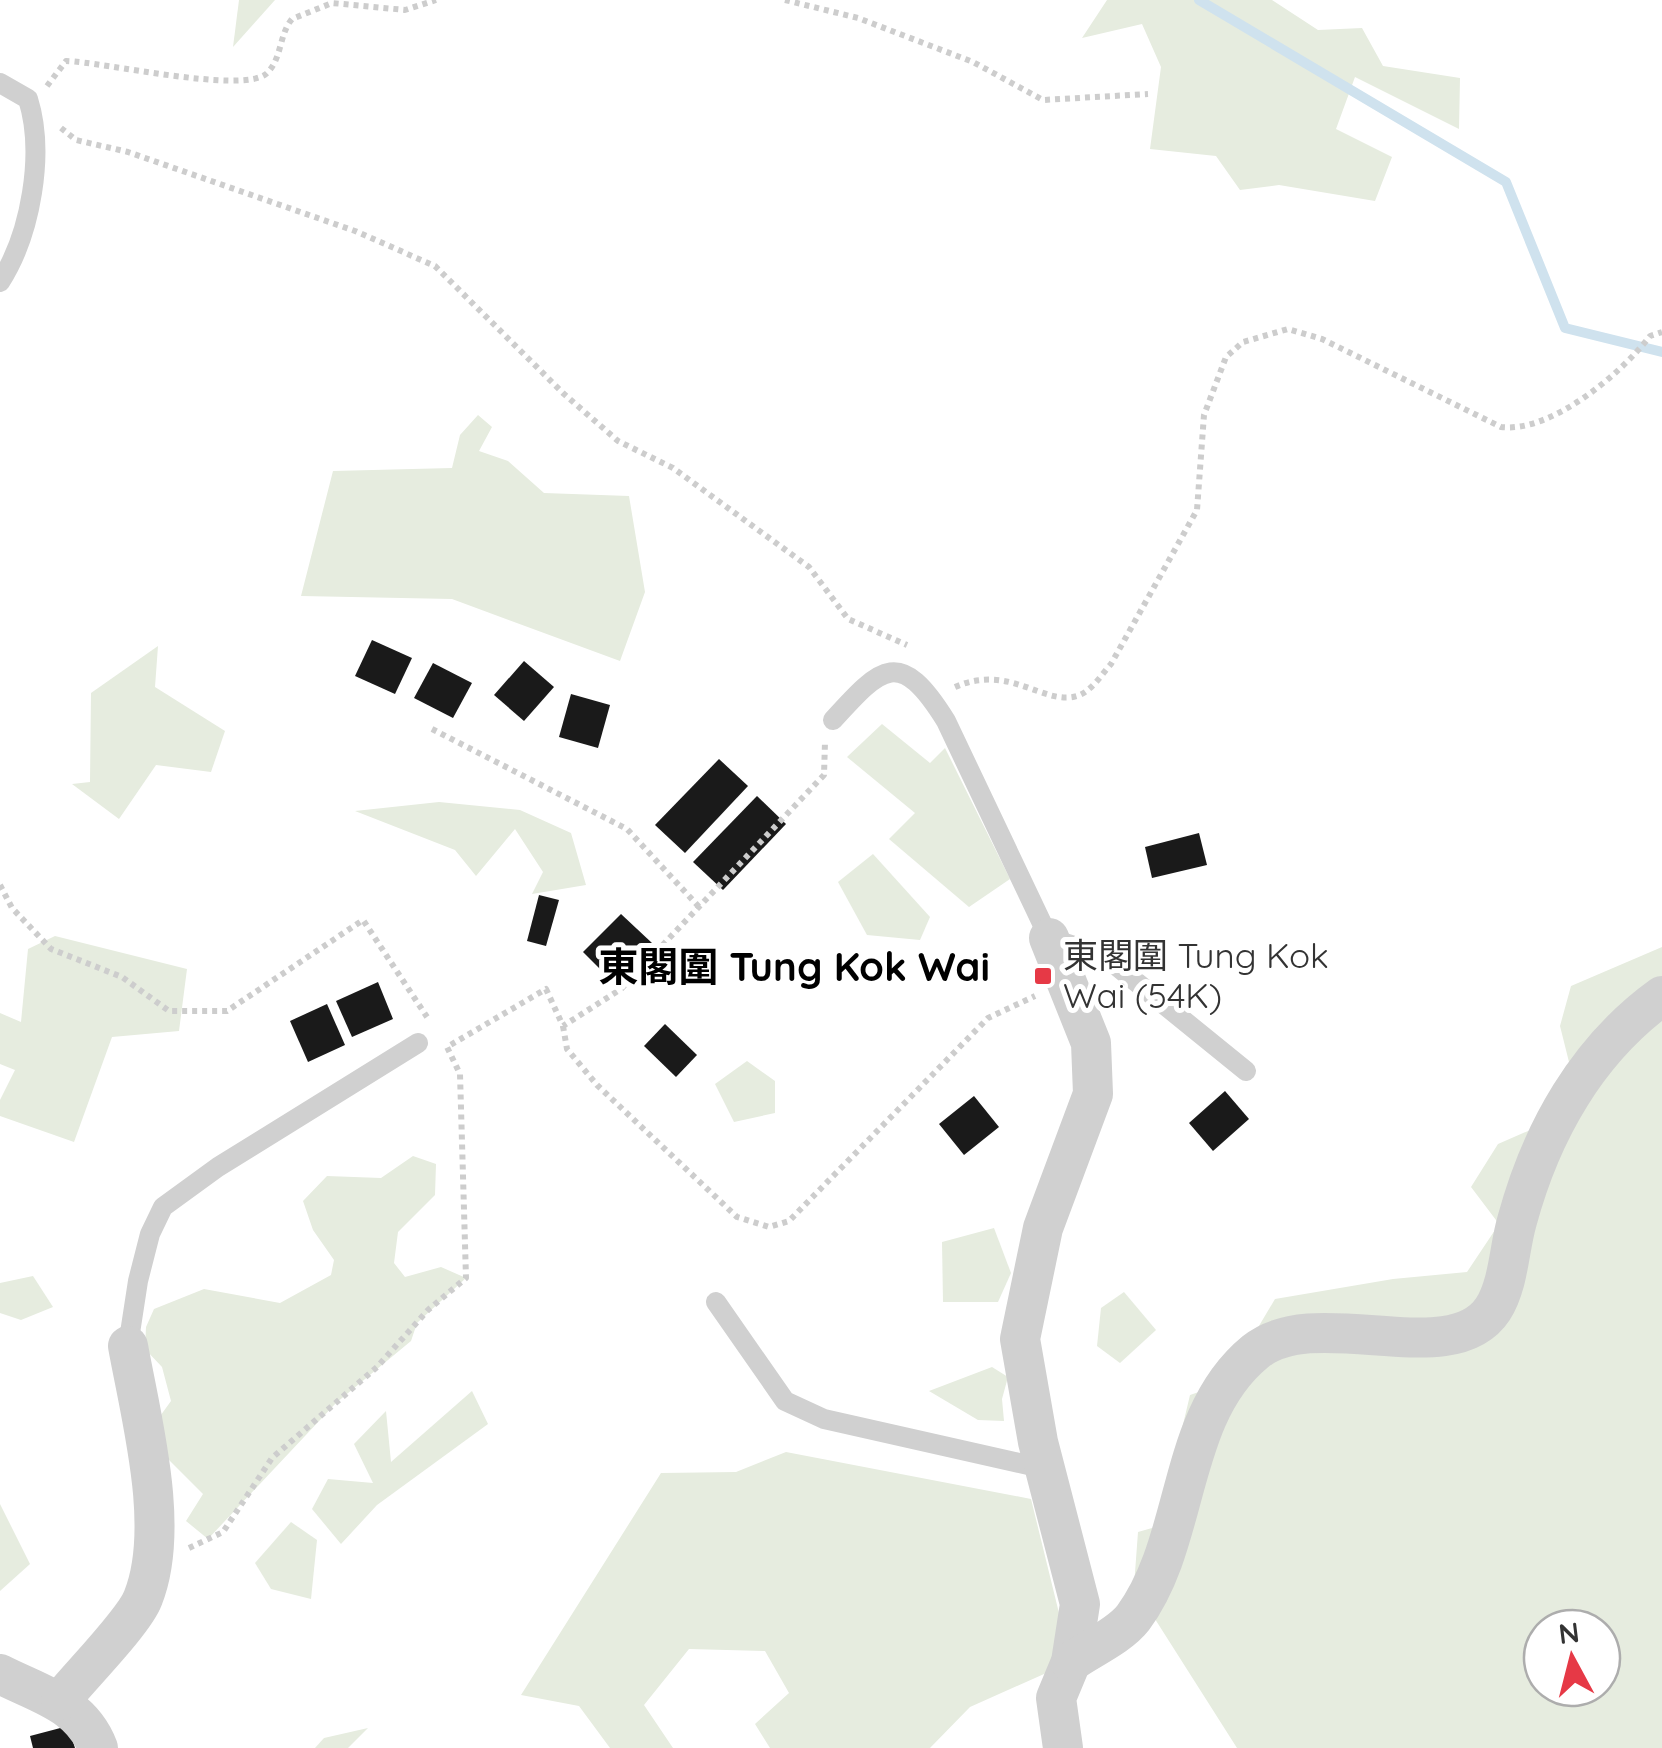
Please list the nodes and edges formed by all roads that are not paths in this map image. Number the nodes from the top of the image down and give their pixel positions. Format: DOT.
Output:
graph roads {
  1 [pos="8,86"];
  2 [pos="0,282"];
  3 [pos="833,720"];
  4 [pos="1049,938"];
  5 [pos="1662,996"];
  6 [pos="418,1044"];
  7 [pos="1246,1071"];
  8 [pos="716,1302"];
  9 [pos="128,1346"];
  10 [pos="1046,1469"];
  11 [pos="1071,1662"];
  12 [pos="0,1674"];
  13 [pos="61,1700"];
  14 [pos="98,1748"];
  15 [pos="1062,1748"];
  1 -- 2 [label="lane"];
  3 -- 4 [label="lane"];
  4 -- 7 [label="lane"];
  4 -- 10 [label="street"];
  5 -- 11 [label="street"];
  6 -- 9 [label="lane"];
  8 -- 10 [label="lane"];
  9 -- 13 [label="street"];
  10 -- 11 [label="street"];
  11 -- 15 [label="street"];
  12 -- 13 [label="street"];
  13 -- 14 [label="street"];
}
